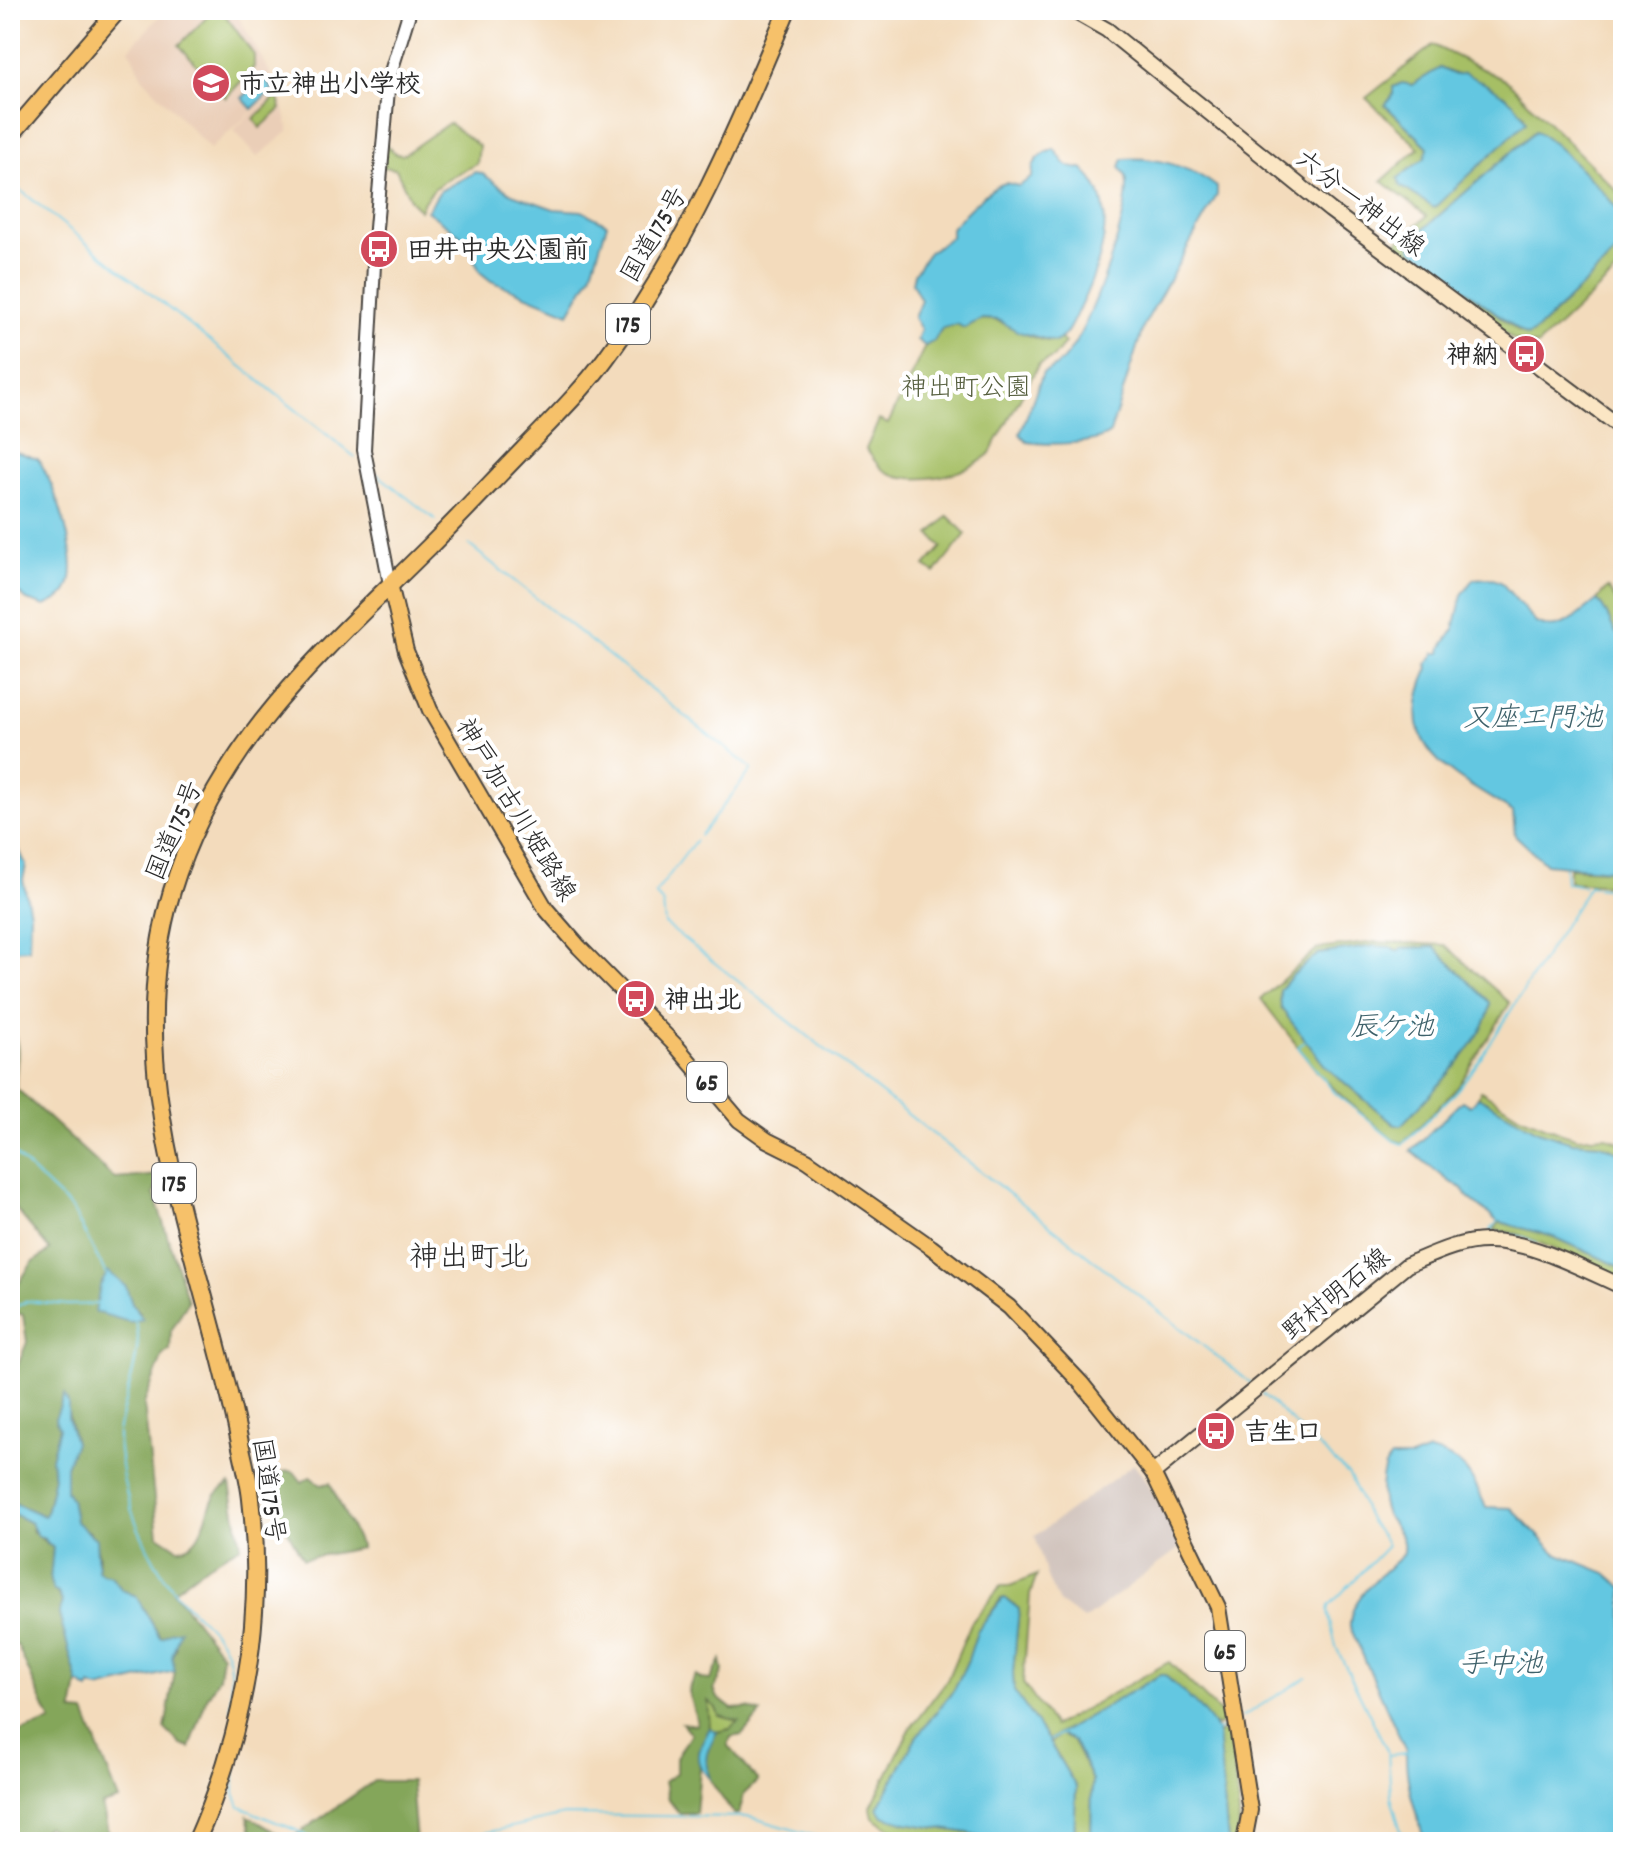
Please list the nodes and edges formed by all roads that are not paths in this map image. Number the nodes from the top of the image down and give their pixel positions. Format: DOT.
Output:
graph roads {
  1 [pos="118,10"];
  2 [pos="410,10"];
  3 [pos="787,10"];
  4 [pos="1072,10"];
  5 [pos="10,136"];
  6 [pos="1623,429"];
  7 [pos="390,584"];
  8 [pos="1623,1287"];
  9 [pos="1153,1473"];
  10 [pos="196,1842"];
  11 [pos="1244,1842"];
  1 -- 5 [label="highway"];
  2 -- 7 [label="street, 神戸加古川姫路線"];
  3 -- 7 [label="highway, 国道175号 / 175"];
  4 -- 6 [label="main road, 六分一神出線"];
  7 -- 9 [label="main road, 神戸加古川姫路線 / 65"];
  7 -- 10 [label="highway, 国道175号 / 175"];
  8 -- 9 [label="main road, 野村明石線"];
  9 -- 11 [label="main road, 神戸加古川姫路線 / 65"];
}
